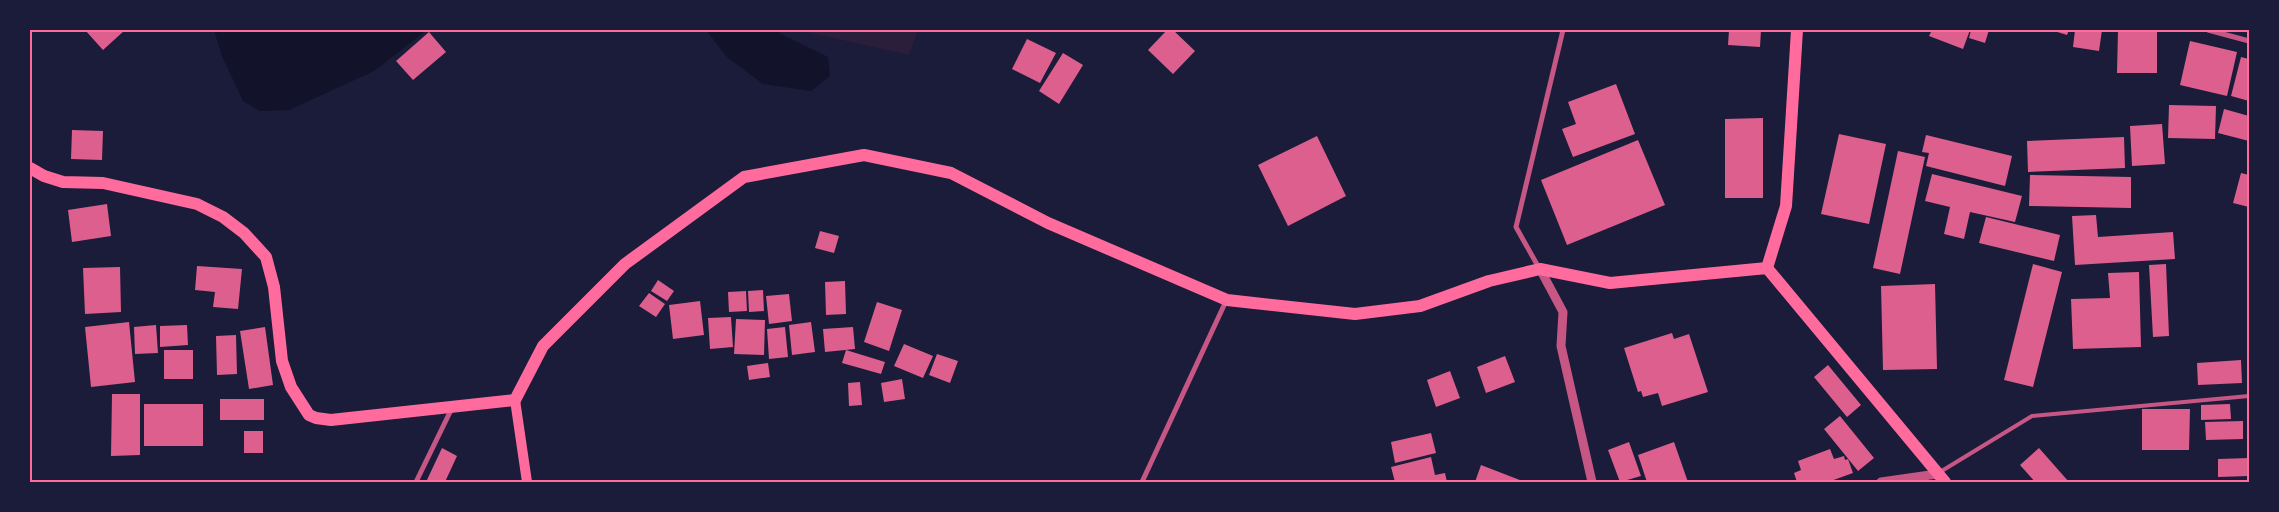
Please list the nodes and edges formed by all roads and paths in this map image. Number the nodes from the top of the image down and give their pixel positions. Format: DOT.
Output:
graph roads {
  1 [pos="1563,30"];
  2 [pos="1797,30"];
  3 [pos="2208,30"];
  4 [pos="2249,41"];
  5 [pos="30,168"];
  6 [pos="1767,268"];
  7 [pos="1540,269"];
  8 [pos="1227,300"];
  9 [pos="2249,396"];
  10 [pos="515,400"];
  11 [pos="452,406"];
  12 [pos="1941,478"];
  13 [pos="416,482"];
  14 [pos="527,482"];
  15 [pos="1142,482"];
  16 [pos="1592,482"];
  17 [pos="1884,482"];
  1 -- 7 [label="street"];
  2 -- 6 [label="main road"];
  3 -- 4 [label="street"];
  5 -- 11 [label="main road"];
  6 -- 7 [label="main road"];
  6 -- 12 [label="main road"];
  7 -- 8 [label="main road"];
  7 -- 16 [label="street"];
  8 -- 10 [label="main road"];
  8 -- 15 [label="street"];
  9 -- 12 [label="lane"];
  10 -- 11 [label="main road"];
  10 -- 14 [label="main road"];
  11 -- 13 [label="street"];
  12 -- 17 [label="street"];
}
